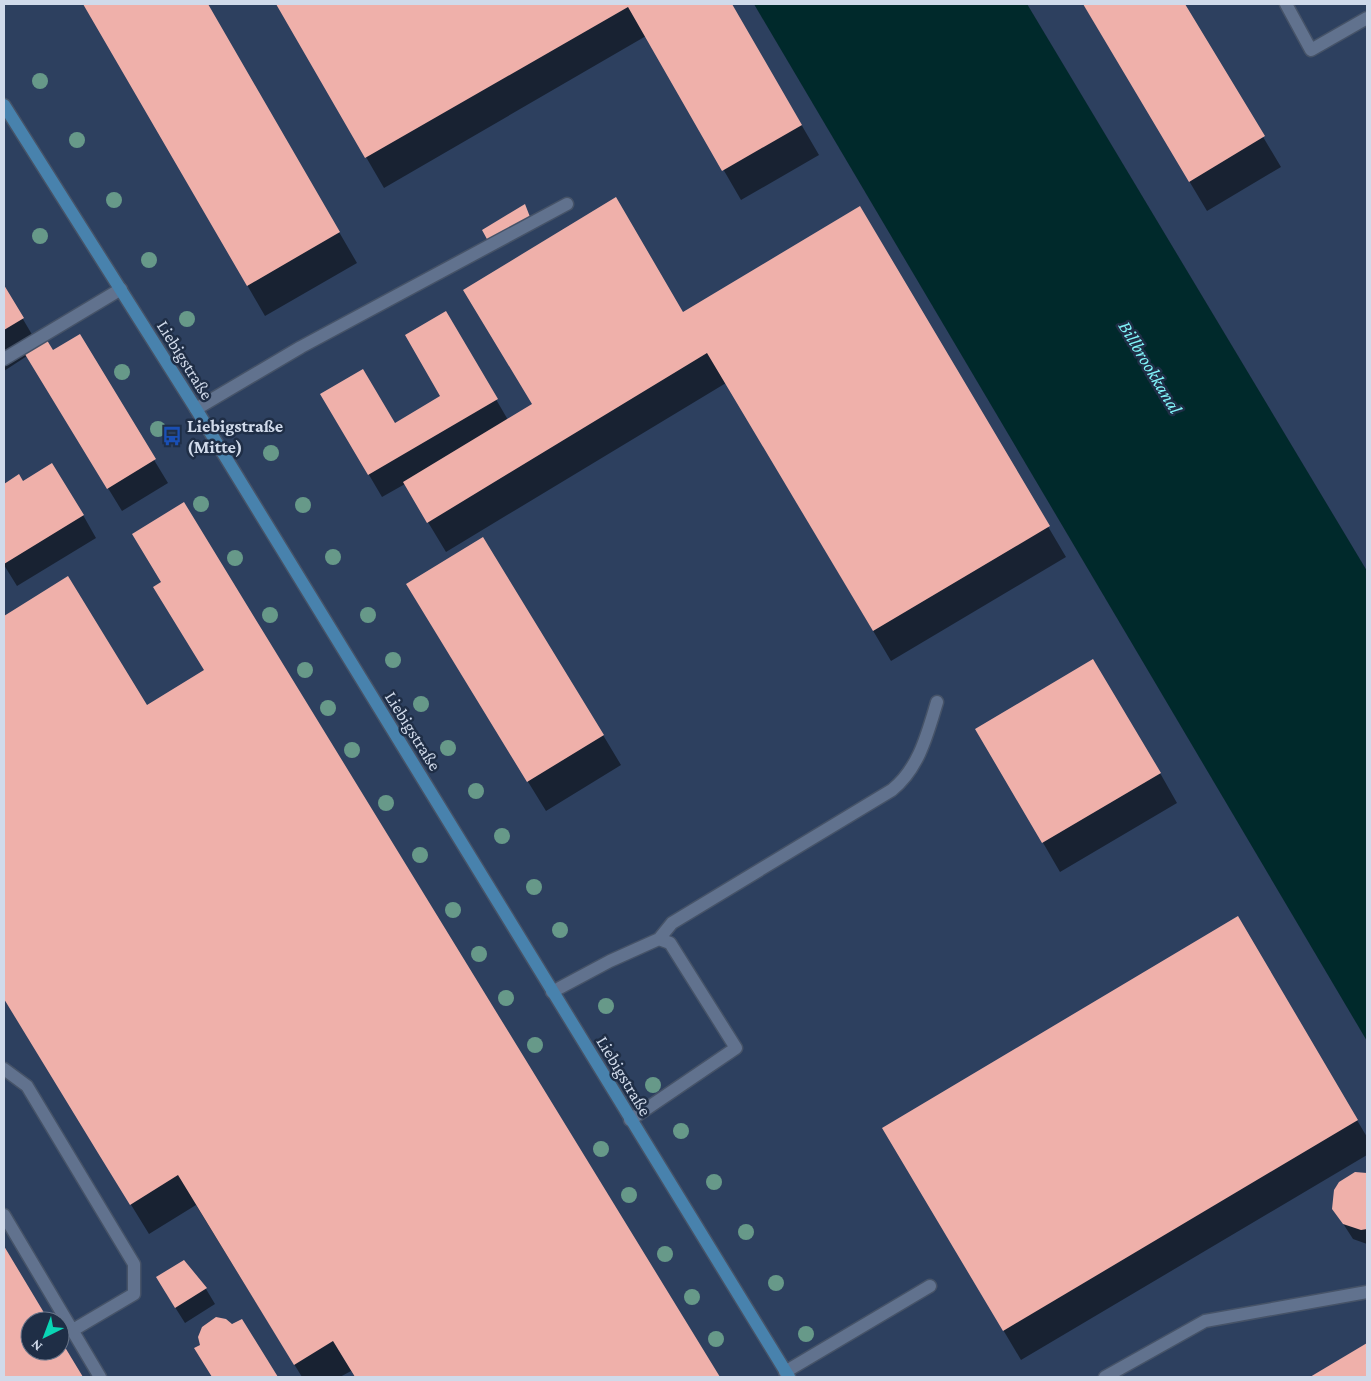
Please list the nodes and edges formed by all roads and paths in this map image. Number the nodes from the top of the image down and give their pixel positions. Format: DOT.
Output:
graph roads {
  1 [pos="1286,4"];
  2 [pos="1367,18"];
  3 [pos="4,105"];
  4 [pos="567,204"];
  5 [pos="121,289"];
  6 [pos="4,359"];
  7 [pos="196,409"];
  8 [pos="937,702"];
  9 [pos="659,939"];
  10 [pos="552,992"];
  11 [pos="4,1069"];
  12 [pos="630,1120"];
  13 [pos="4,1215"];
  14 [pos="930,1286"];
  15 [pos="1367,1292"];
  16 [pos="73,1330"];
  17 [pos="787,1374"];
  18 [pos="100,1377"];
  19 [pos="1105,1377"];
  1 -- 2 [label="lane"];
  3 -- 5 [label="main road, Liebigstraße"];
  4 -- 7 [label="lane"];
  5 -- 6 [label="lane"];
  5 -- 7 [label="main road, Liebigstraße"];
  7 -- 10 [label="main road, Liebigstraße"];
  8 -- 9 [label="lane"];
  9 -- 10 [label="lane"];
  9 -- 12 [label="lane"];
  10 -- 12 [label="main road, Liebigstraße"];
  11 -- 16 [label="lane"];
  12 -- 17 [label="main road, Liebigstraße"];
  13 -- 16 [label="lane"];
  14 -- 17 [label="lane"];
  15 -- 19 [label="lane"];
  16 -- 18 [label="lane"];
}
